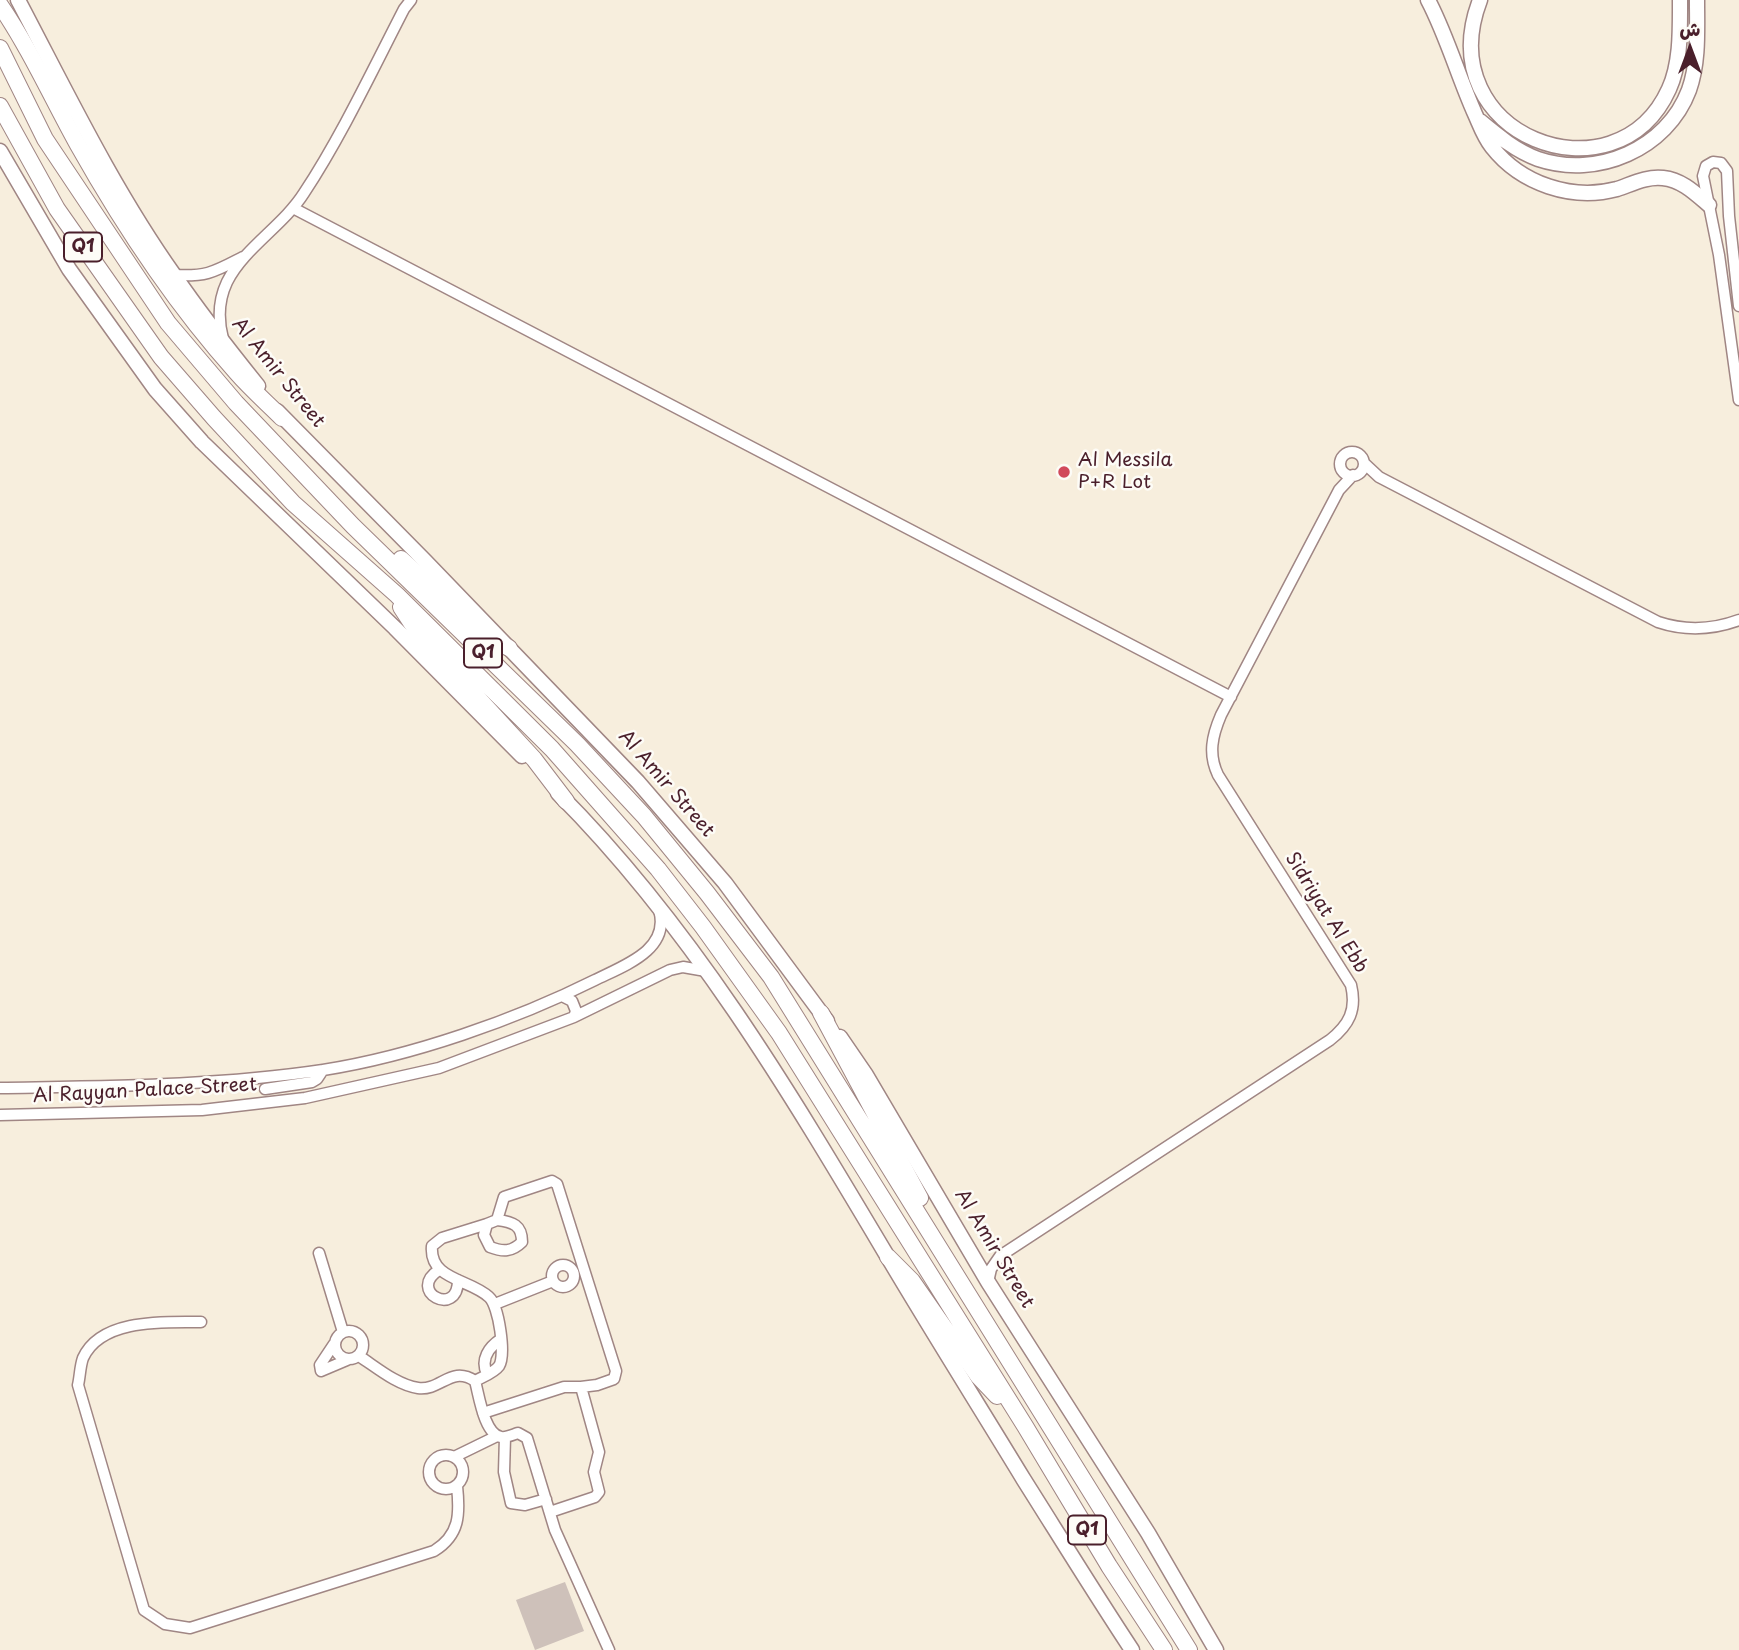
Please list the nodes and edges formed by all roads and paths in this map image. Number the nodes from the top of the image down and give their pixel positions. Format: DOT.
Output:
graph roads {
  1 [pos="18,0"];
  2 [pos="1428,0"];
  3 [pos="1480,0"];
  4 [pos="1680,0"];
  5 [pos="1698,0"];
  6 [pos="407,3"];
  7 [pos="0,5"];
  8 [pos="0,48"];
  9 [pos="0,106"];
  10 [pos="1477,118"];
  11 [pos="0,151"];
  12 [pos="1709,205"];
  13 [pos="293,208"];
  14 [pos="1729,216"];
  15 [pos="1739,230"];
  16 [pos="246,255"];
  17 [pos="173,275"];
  18 [pos="1737,279"];
  19 [pos="1739,306"];
  20 [pos="224,342"];
  21 [pos="1739,400"];
  22 [pos="282,418"];
  23 [pos="1342,470"];
  24 [pos="1359,470"];
  25 [pos="1339,490"];
  26 [pos="352,526"];
  27 [pos="397,595"];
  28 [pos="1739,620"];
  29 [pos="1726,624"];
  30 [pos="1739,628"];
  31 [pos="509,648"];
  32 [pos="1231,697"];
  33 [pos="566,801"];
  34 [pos="658,907"];
  35 [pos="706,971"];
  36 [pos="562,996"];
  37 [pos="821,1013"];
  38 [pos="573,1017"];
  39 [pos="263,1083"];
  40 [pos="0,1088"];
  41 [pos="269,1102"];
  42 [pos="0,1115"];
  43 [pos="319,1253"];
  44 [pos="972,1255"];
  45 [pos="1000,1256"];
  46 [pos="888,1257"];
  47 [pos="439,1270"];
  48 [pos="953,1270"];
  49 [pos="458,1280"];
  50 [pos="553,1281"];
  51 [pos="988,1282"];
  52 [pos="495,1304"];
  53 [pos="201,1322"];
  54 [pos="343,1332"];
  55 [pos="334,1344"];
  56 [pos="359,1356"];
  57 [pos="346,1360"];
  58 [pos="475,1381"];
  59 [pos="581,1387"];
  60 [pos="483,1413"];
  61 [pos="1026,1426"];
  62 [pos="501,1437"];
  63 [pos="454,1457"];
  64 [pos="457,1486"];
  65 [pos="546,1499"];
  66 [pos="550,1513"];
  67 [pos="609,1650"];
  68 [pos="1132,1650"];
  69 [pos="1164,1650"];
  70 [pos="1189,1650"];
  71 [pos="1216,1650"];
  1 -- 17 [label="main road, Al Amir Street"];
  2 -- 10 [label="main road"];
  3 -- 4 [label="main road"];
  5 -- 10 [label="main road"];
  6 -- 13 [label="street"];
  7 -- 22 [label="highway"];
  8 -- 26 [label="highway, Al Amir Street / Q1"];
  9 -- 27 [label="highway, Q1"];
  10 -- 12 [label="main road"];
  11 -- 33 [label="main road"];
  12 -- 14 [label="street"];
  12 -- 21 [label="street"];
  13 -- 16 [label="street"];
  13 -- 32 [label="street"];
  14 -- 15 [label="street"];
  14 -- 18 [label="street"];
  16 -- 17 [label="street"];
  16 -- 20 [label="street"];
  17 -- 20 [label="main road, Al Amir Street"];
  18 -- 19 [label="street"];
  20 -- 22 [label="main road, Al Amir Street"];
  22 -- 31 [label="main road, Al Amir Street"];
  23 -- 24 [label="street"];
  23 -- 24 [label="street"];
  23 -- 25 [label="street, Sidriyat Al Ebb"];
  24 -- 25 [label="street, Sidriyat Al Ebb"];
  24 -- 29 [label="street"];
  25 -- 32 [label="street, Sidriyat Al Ebb"];
  26 -- 31 [label="highway"];
  26 -- 48 [label="highway, Al Amir Street / Q1"];
  27 -- 33 [label="highway"];
  27 -- 61 [label="highway, Q1"];
  28 -- 29 [label="street"];
  29 -- 30 [label="street"];
  31 -- 37 [label="main road, Al Amir Street"];
  32 -- 45 [label="street, Sidriyat Al Ebb"];
  33 -- 34 [label="main road"];
  34 -- 35 [label="main road"];
  34 -- 36 [label="street, Al Rayyan Palace Street"];
  35 -- 38 [label="street, Al Rayyan Palace Street"];
  35 -- 46 [label="main road"];
  36 -- 38 [label="street"];
  36 -- 39 [label="street, Al Rayyan Palace Street"];
  37 -- 44 [label="main road, Al Amir Street"];
  37 -- 48 [label="highway"];
  38 -- 41 [label="street, Al Rayyan Palace Street"];
  39 -- 40 [label="street, Al Rayyan Palace Street"];
  39 -- 41 [label="street"];
  41 -- 42 [label="street, Al Rayyan Palace Street"];
  43 -- 54 [label="street"];
  44 -- 45 [label="street"];
  44 -- 51 [label="main road, Al Amir Street"];
  45 -- 51 [label="street"];
  46 -- 61 [label="highway"];
  46 -- 68 [label="main road"];
  47 -- 49 [label="street"];
  47 -- 49 [label="street"];
  47 -- 59 [label="street"];
  48 -- 70 [label="highway, Al Amir Street / Q1"];
  49 -- 52 [label="street"];
  50 -- 52 [label="street"];
  51 -- 71 [label="main road, Al Amir Street"];
  52 -- 58 [label="street"];
  53 -- 64 [label="street"];
  54 -- 55 [label="street"];
  54 -- 56 [label="street"];
  55 -- 57 [label="street"];
  55 -- 57 [label="street"];
  56 -- 57 [label="street"];
  56 -- 58 [label="street"];
  58 -- 60 [label="street"];
  59 -- 60 [label="street"];
  59 -- 66 [label="street"];
  60 -- 62 [label="street"];
  61 -- 69 [label="highway, Q1"];
  62 -- 63 [label="street"];
  62 -- 65 [label="street"];
  62 -- 65 [label="street"];
  63 -- 64 [label="street"];
  63 -- 64 [label="street"];
  65 -- 66 [label="street"];
  66 -- 67 [label="street"];
}
